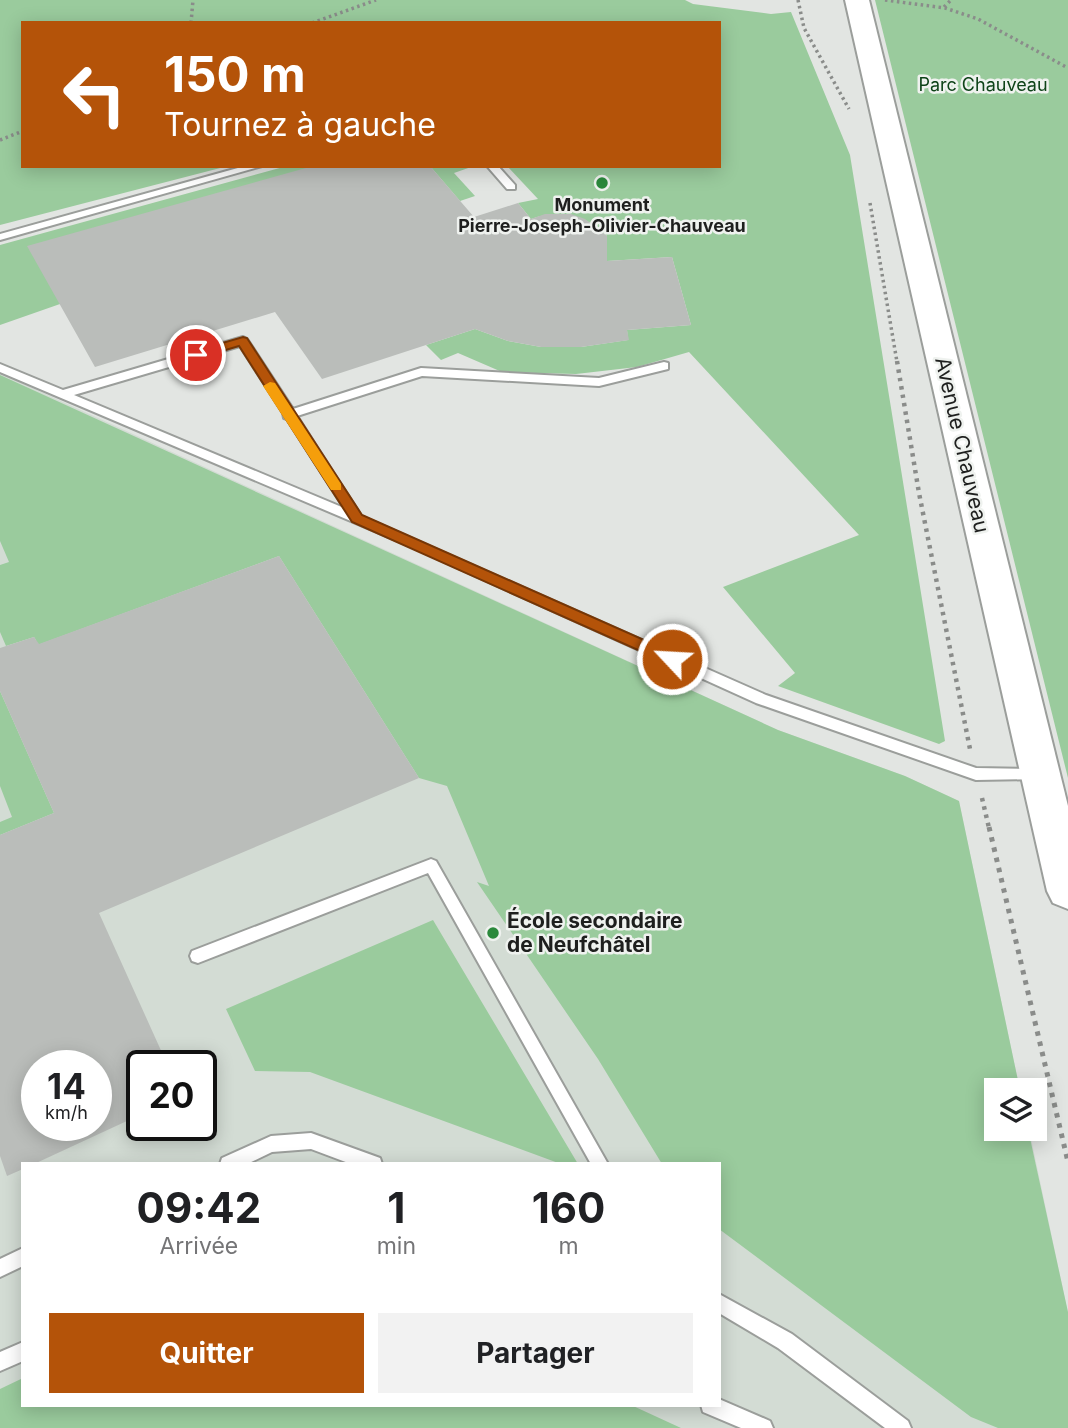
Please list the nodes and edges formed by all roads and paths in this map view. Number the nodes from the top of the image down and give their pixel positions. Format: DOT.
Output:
graph roads {
  1 [pos="193,0"];
  2 [pos="376,0"];
  3 [pos="798,0"];
  4 [pos="857,0"];
  5 [pos="884,0"];
  6 [pos="951,0"];
  7 [pos="943,8"];
  8 [pos="191,21"];
  9 [pos="318,21"];
  10 [pos="1068,68"];
  11 [pos="850,111"];
  12 [pos="21,132"];
  13 [pos="0,140"];
  14 [pos="250,168"];
  15 [pos="494,168"];
  16 [pos="511,187"];
  17 [pos="870,202"];
  18 [pos="0,237"];
  19 [pos="664,366"];
  20 [pos="0,368"];
  21 [pos="63,394"];
  22 [pos="288,415"];
  23 [pos="357,518"];
  24 [pos="976,774"];
  25 [pos="1040,775"];
  26 [pos="1068,891"];
  27 [pos="198,956"];
  28 [pos="232,1162"];
  29 [pos="369,1162"];
  30 [pos="599,1162"];
  31 [pos="1068,1162"];
  32 [pos="21,1258"];
  33 [pos="0,1268"];
  34 [pos="721,1304"];
  35 [pos="21,1352"];
  36 [pos="0,1362"];
  37 [pos="715,1407"];
  38 [pos="763,1428"];
  39 [pos="901,1428"];
  1 -- 8 [label="path"];
  2 -- 9 [label="path"];
  3 -- 11 [label="path"];
  4 -- 25 [label="main road, Avenue Chauveau"];
  5 -- 7 [label="path"];
  6 -- 7 [label="path"];
  7 -- 10 [label="path"];
  12 -- 13 [label="path"];
  14 -- 18 [label="lane"];
  15 -- 16 [label="lane"];
  17 -- 24 [label="path"];
  19 -- 22 [label="lane"];
  20 -- 21 [label="lane"];
  21 -- 22 [label="lane"];
  21 -- 23 [label="lane"];
  22 -- 23 [label="lane"];
  23 -- 24 [label="lane"];
  24 -- 25 [label="lane"];
  24 -- 31 [label="path"];
  25 -- 26 [label="main road, Avenue Chauveau"];
  27 -- 30 [label="lane"];
  28 -- 29 [label="lane"];
  32 -- 33 [label="lane"];
  34 -- 39 [label="lane"];
  35 -- 36 [label="lane"];
  37 -- 38 [label="lane"];
}
